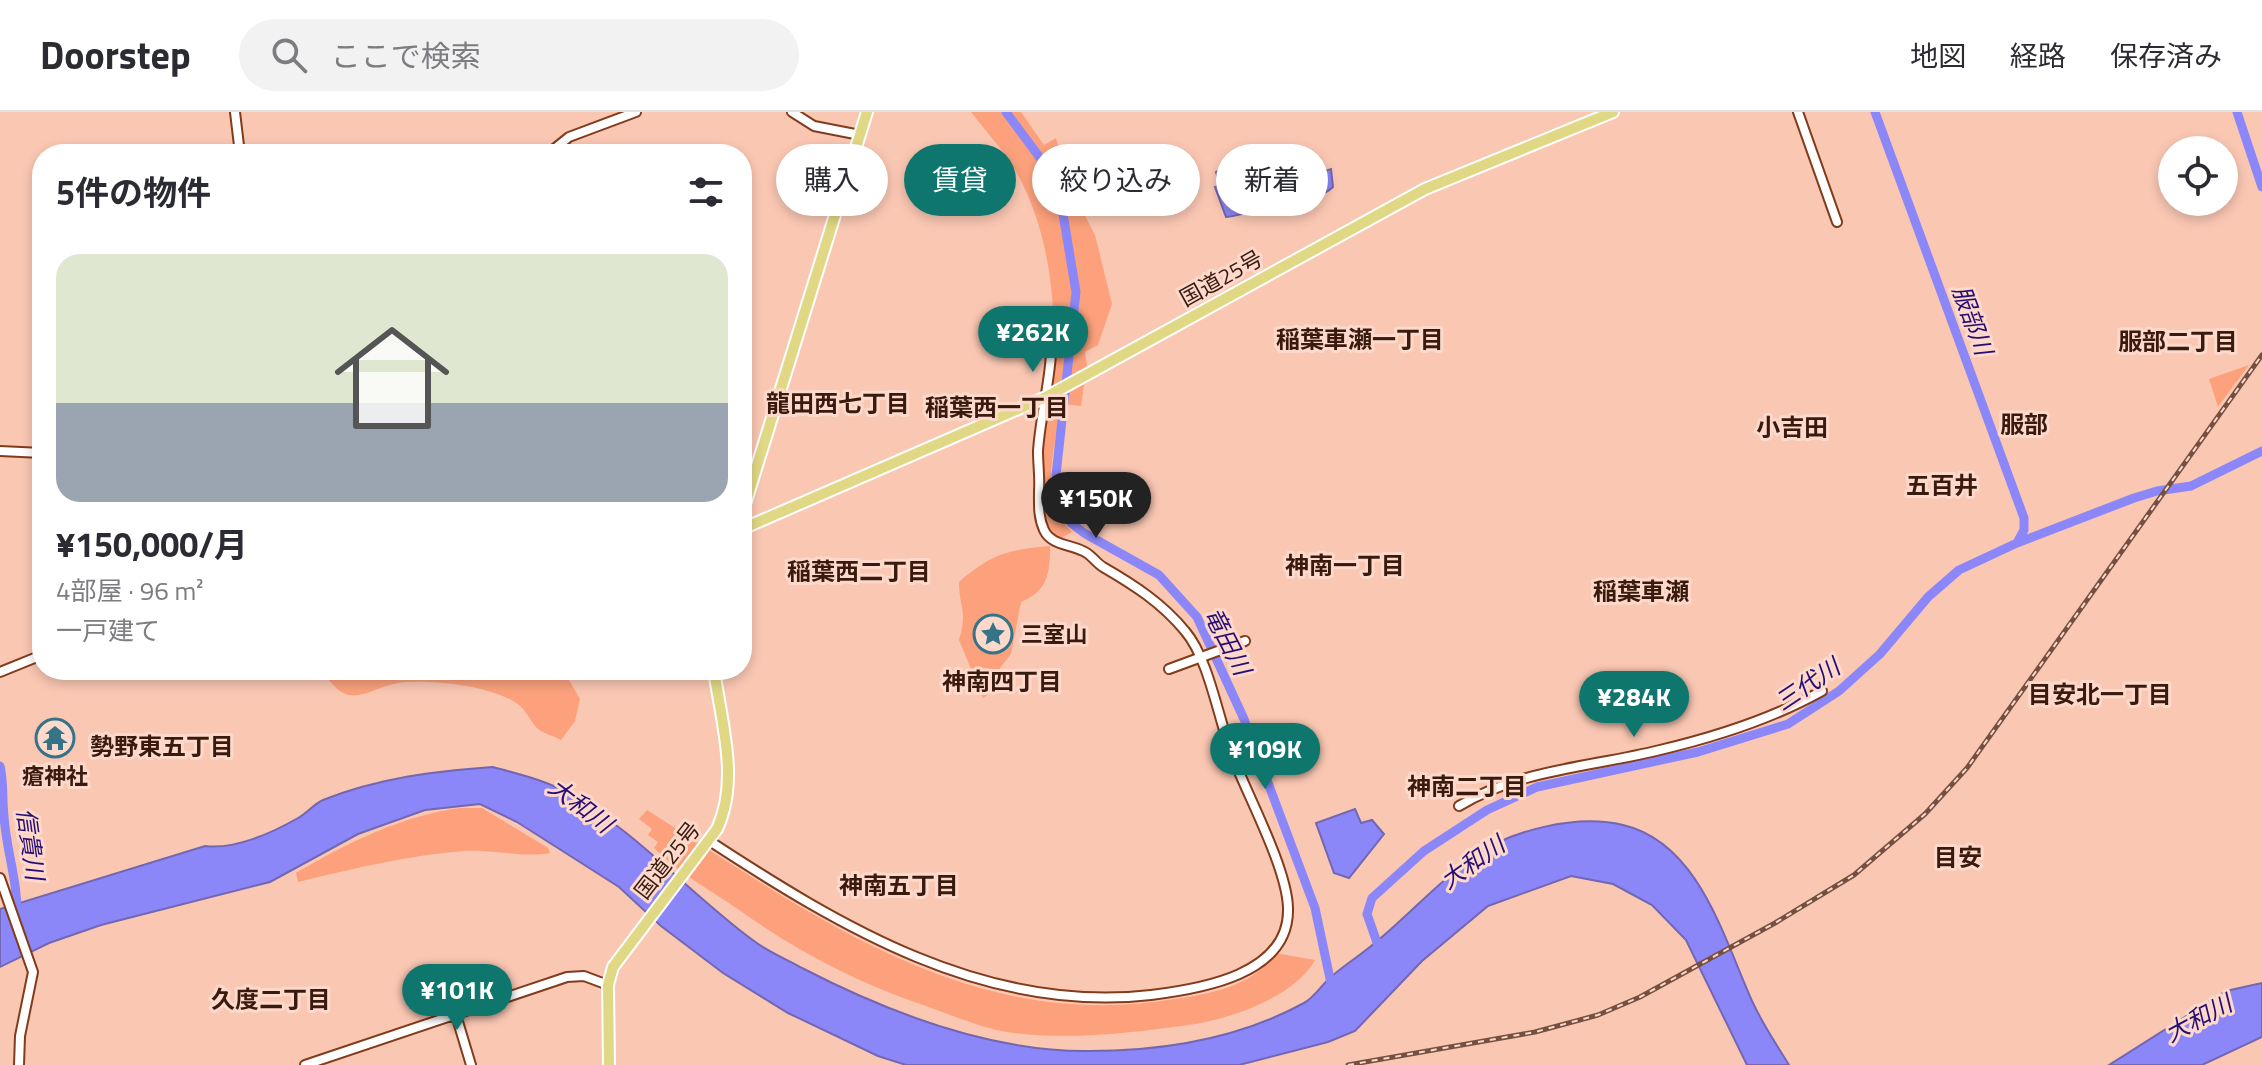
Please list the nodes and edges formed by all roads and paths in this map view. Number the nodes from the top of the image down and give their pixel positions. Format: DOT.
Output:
graph roads {
  1 [pos="235,112"];
  2 [pos="636,112"];
  3 [pos="792,112"];
  4 [pos="867,112"];
  5 [pos="1613,112"];
  6 [pos="1798,112"];
  7 [pos="860,135"];
  8 [pos="239,144"];
  9 [pos="560,144"];
  10 [pos="1837,222"];
  11 [pos="1051,354"];
  12 [pos="1049,395"];
  13 [pos="0,451"];
  14 [pos="32,453"];
  15 [pos="826,480"];
  16 [pos="752,482"];
  17 [pos="794,507"];
  18 [pos="764,518"];
  19 [pos="752,525"];
  20 [pos="752,526"];
  21 [pos="1245,641"];
  22 [pos="1199,658"];
  23 [pos="32,659"];
  24 [pos="1169,669"];
  25 [pos="0,672"];
  26 [pos="715,680"];
  27 [pos="1822,691"];
  28 [pos="1459,806"];
  29 [pos="708,840"];
  30 [pos="0,878"];
  31 [pos="608,985"];
  32 [pos="456,1015"];
  33 [pos="19,1065"];
  34 [pos="305,1065"];
  35 [pos="471,1065"];
  36 [pos="609,1065"];
  1 -- 8 [label="street"];
  2 -- 9 [label="street"];
  3 -- 7 [label="street"];
  4 -- 7 [label="highway"];
  5 -- 12 [label="highway, 国道25号"];
  6 -- 10 [label="street"];
  7 -- 16 [label="highway"];
  11 -- 12 [label="street"];
  12 -- 17 [label="highway, 国道25号"];
  12 -- 22 [label="street"];
  13 -- 14 [label="street"];
  15 -- 18 [label="highway"];
  17 -- 18 [label="highway, 国道25号"];
  17 -- 20 [label="highway, 国道25号"];
  18 -- 19 [label="highway, 国道25号"];
  21 -- 22 [label="street"];
  22 -- 24 [label="street"];
  22 -- 29 [label="street"];
  23 -- 25 [label="street"];
  26 -- 29 [label="highway, 国道25号"];
  27 -- 28 [label="street"];
  29 -- 31 [label="highway, 国道25号"];
  30 -- 33 [label="street"];
  31 -- 32 [label="street"];
  31 -- 36 [label="highway, 国道25号"];
  32 -- 34 [label="street"];
  32 -- 35 [label="street"];
}
